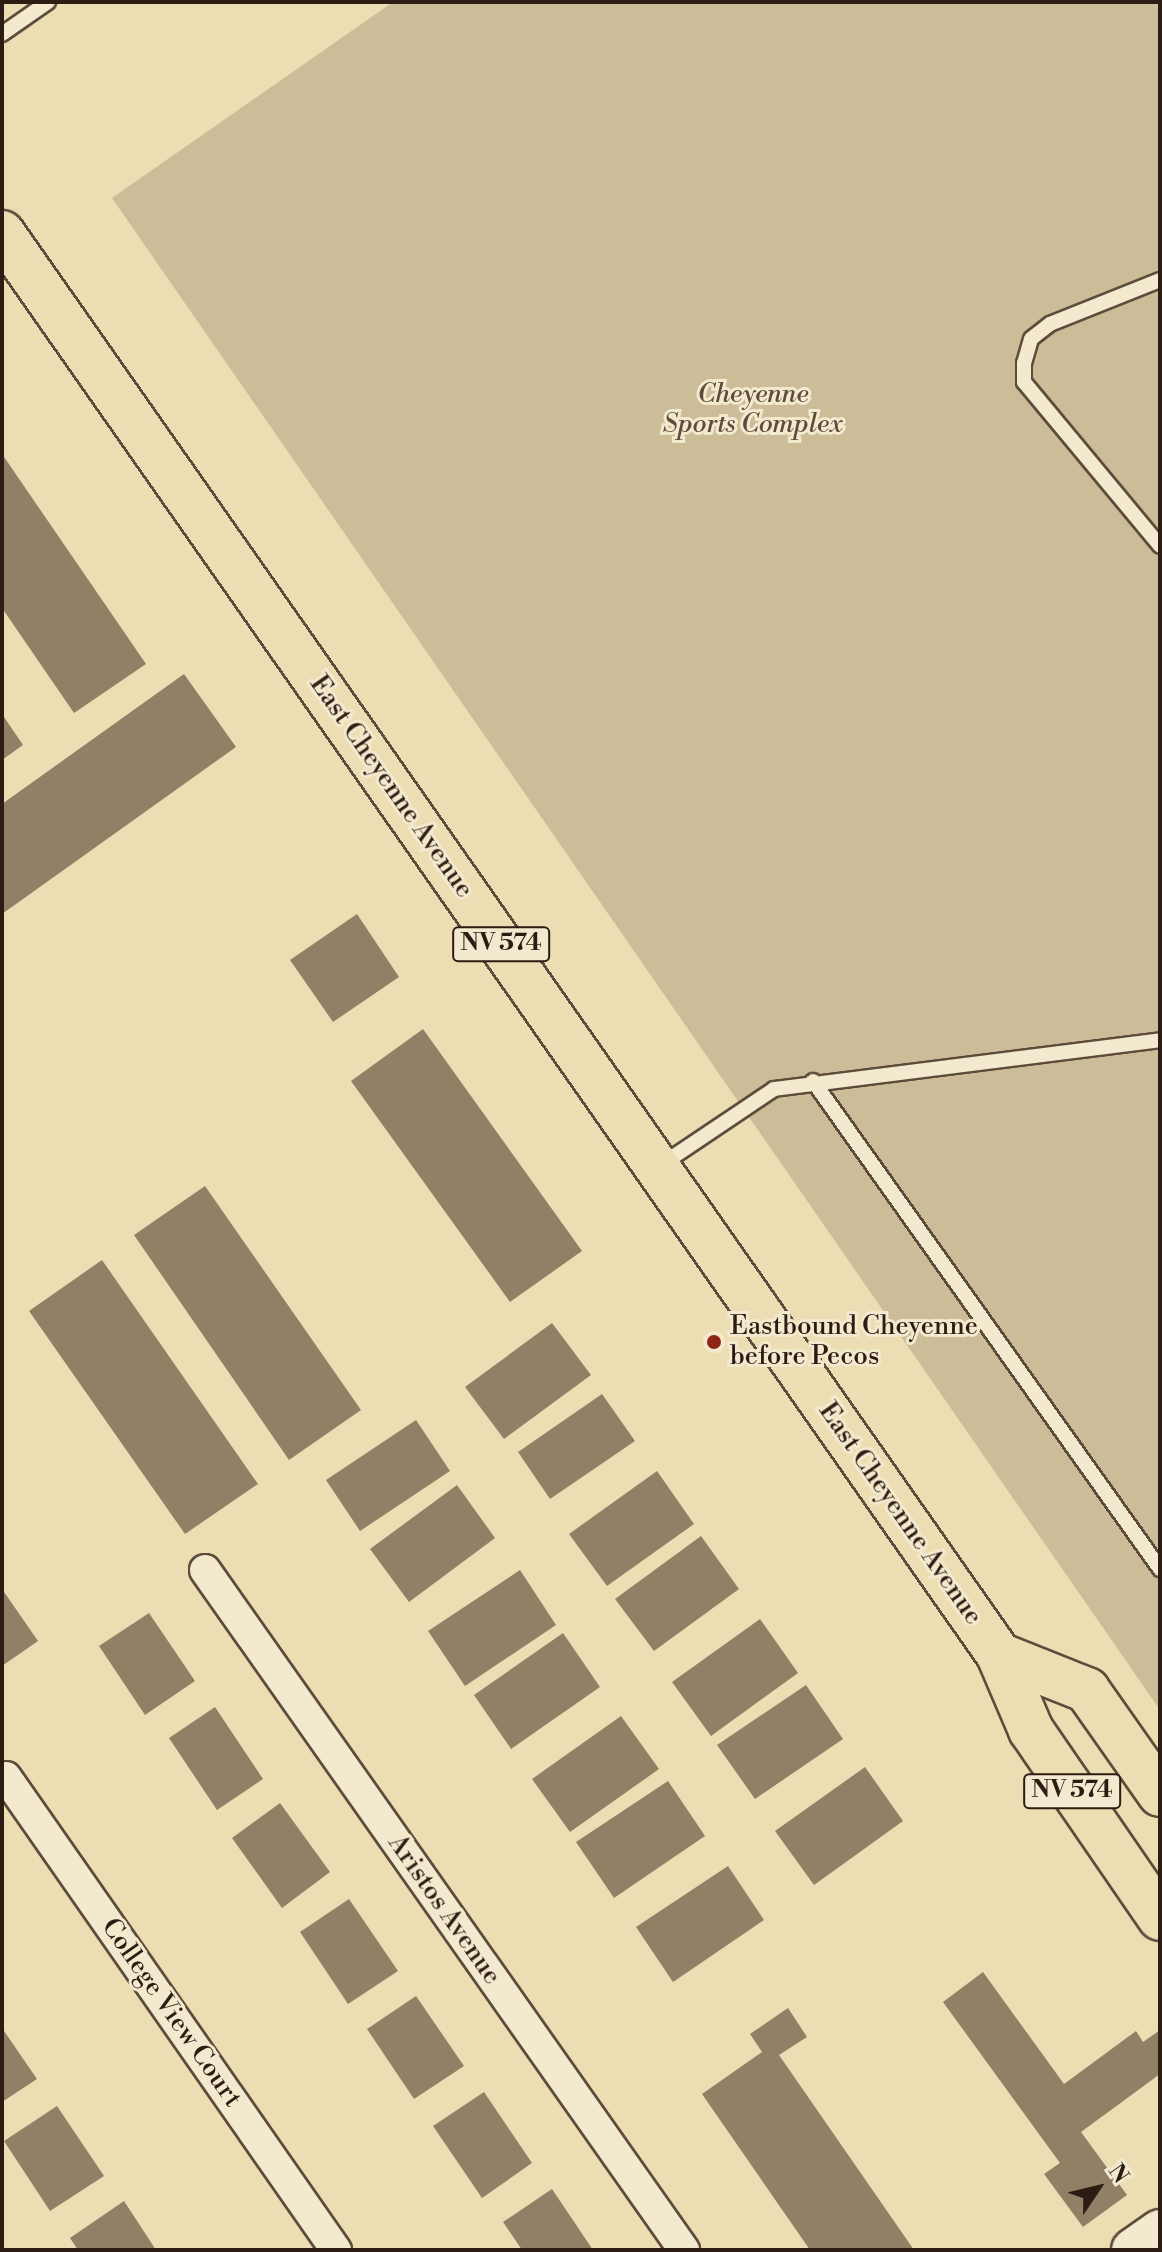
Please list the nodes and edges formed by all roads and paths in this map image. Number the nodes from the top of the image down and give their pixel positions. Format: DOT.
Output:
graph roads {
  1 [pos="48,2"];
  2 [pos="2,34"];
  3 [pos="2,233"];
  4 [pos="1160,280"];
  5 [pos="1160,546"];
  6 [pos="1160,1040"];
  7 [pos="813,1081"];
  8 [pos="657,1167"];
  9 [pos="1160,1569"];
  10 [pos="205,1570"];
  11 [pos="999,1655"];
  12 [pos="6,1777"];
  13 [pos="1160,1794"];
  14 [pos="1160,1918"];
  15 [pos="1160,2231"];
  16 [pos="336,2250"];
  17 [pos="684,2250"];
  18 [pos="1133,2250"];
  1 -- 2 [label="lane"];
  3 -- 8 [label="main road, East Cheyenne Avenue / NV 574"];
  4 -- 5 [label="lane"];
  6 -- 7 [label="lane"];
  7 -- 8 [label="lane"];
  7 -- 9 [label="lane"];
  8 -- 11 [label="main road, East Cheyenne Avenue / NV 574"];
  10 -- 17 [label="street, Aristos Avenue"];
  11 -- 13 [label="main road, NV 574"];
  11 -- 14 [label="main road, East Cheyenne Avenue / NV 574"];
  12 -- 16 [label="street, College View Court"];
  15 -- 18 [label="main road"];
}
